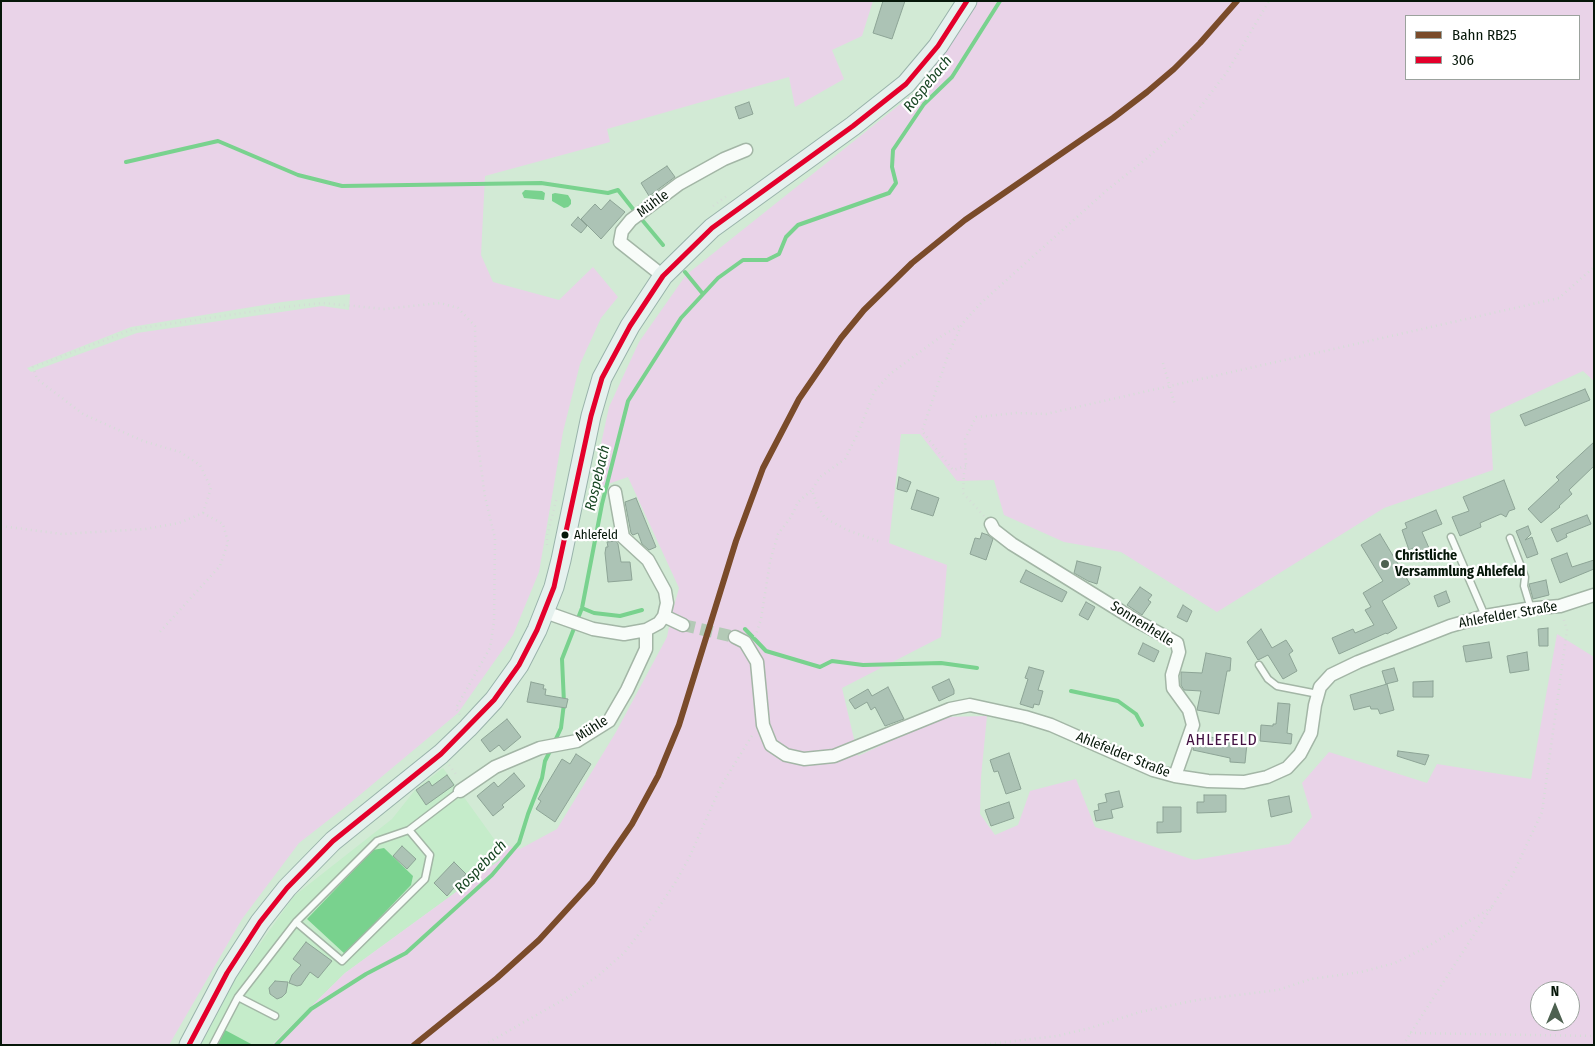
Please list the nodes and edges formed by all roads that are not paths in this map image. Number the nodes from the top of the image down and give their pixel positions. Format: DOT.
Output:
graph roads {
  1 [pos="967,1"];
  2 [pos="746,150"];
  3 [pos="663,276"];
  4 [pos="615,492"];
  5 [pos="991,524"];
  6 [pos="1451,537"];
  7 [pos="1510,538"];
  8 [pos="1594,595"];
  9 [pos="1531,608"];
  10 [pos="545,612"];
  11 [pos="664,616"];
  12 [pos="1485,616"];
  13 [pos="683,625"];
  14 [pos="646,630"];
  15 [pos="736,637"];
  16 [pos="1259,665"];
  17 [pos="1318,694"];
  18 [pos="1175,776"];
  19 [pos="463,789"];
  20 [pos="409,830"];
  21 [pos="296,922"];
  22 [pos="238,996"];
  23 [pos="275,1016"];
  24 [pos="189,1045"];
  25 [pos="213,1045"];
  1 -- 3 [label="main road"];
  2 -- 3 [label="street, Mühle"];
  3 -- 10 [label="main road"];
  4 -- 11 [label="street"];
  5 -- 18 [label="street, Sonnenhelle"];
  6 -- 12 [label="lane"];
  7 -- 9 [label="lane"];
  8 -- 9 [label="street, Ahlefelder Straße"];
  9 -- 12 [label="street, Ahlefelder Straße"];
  10 -- 14 [label="street"];
  10 -- 24 [label="main road"];
  11 -- 13 [label="street"];
  11 -- 14 [label="street"];
  12 -- 17 [label="street, Ahlefelder Straße"];
  14 -- 19 [label="street, Mühle"];
  15 -- 18 [label="street, Ahlefelder Straße"];
  16 -- 17 [label="lane"];
  17 -- 18 [label="street, Ahlefelder Straße"];
  19 -- 20 [label="lane"];
  20 -- 21 [label="lane"];
  20 -- 21 [label="lane"];
  21 -- 22 [label="lane"];
  22 -- 23 [label="lane"];
  22 -- 25 [label="lane"];
}
